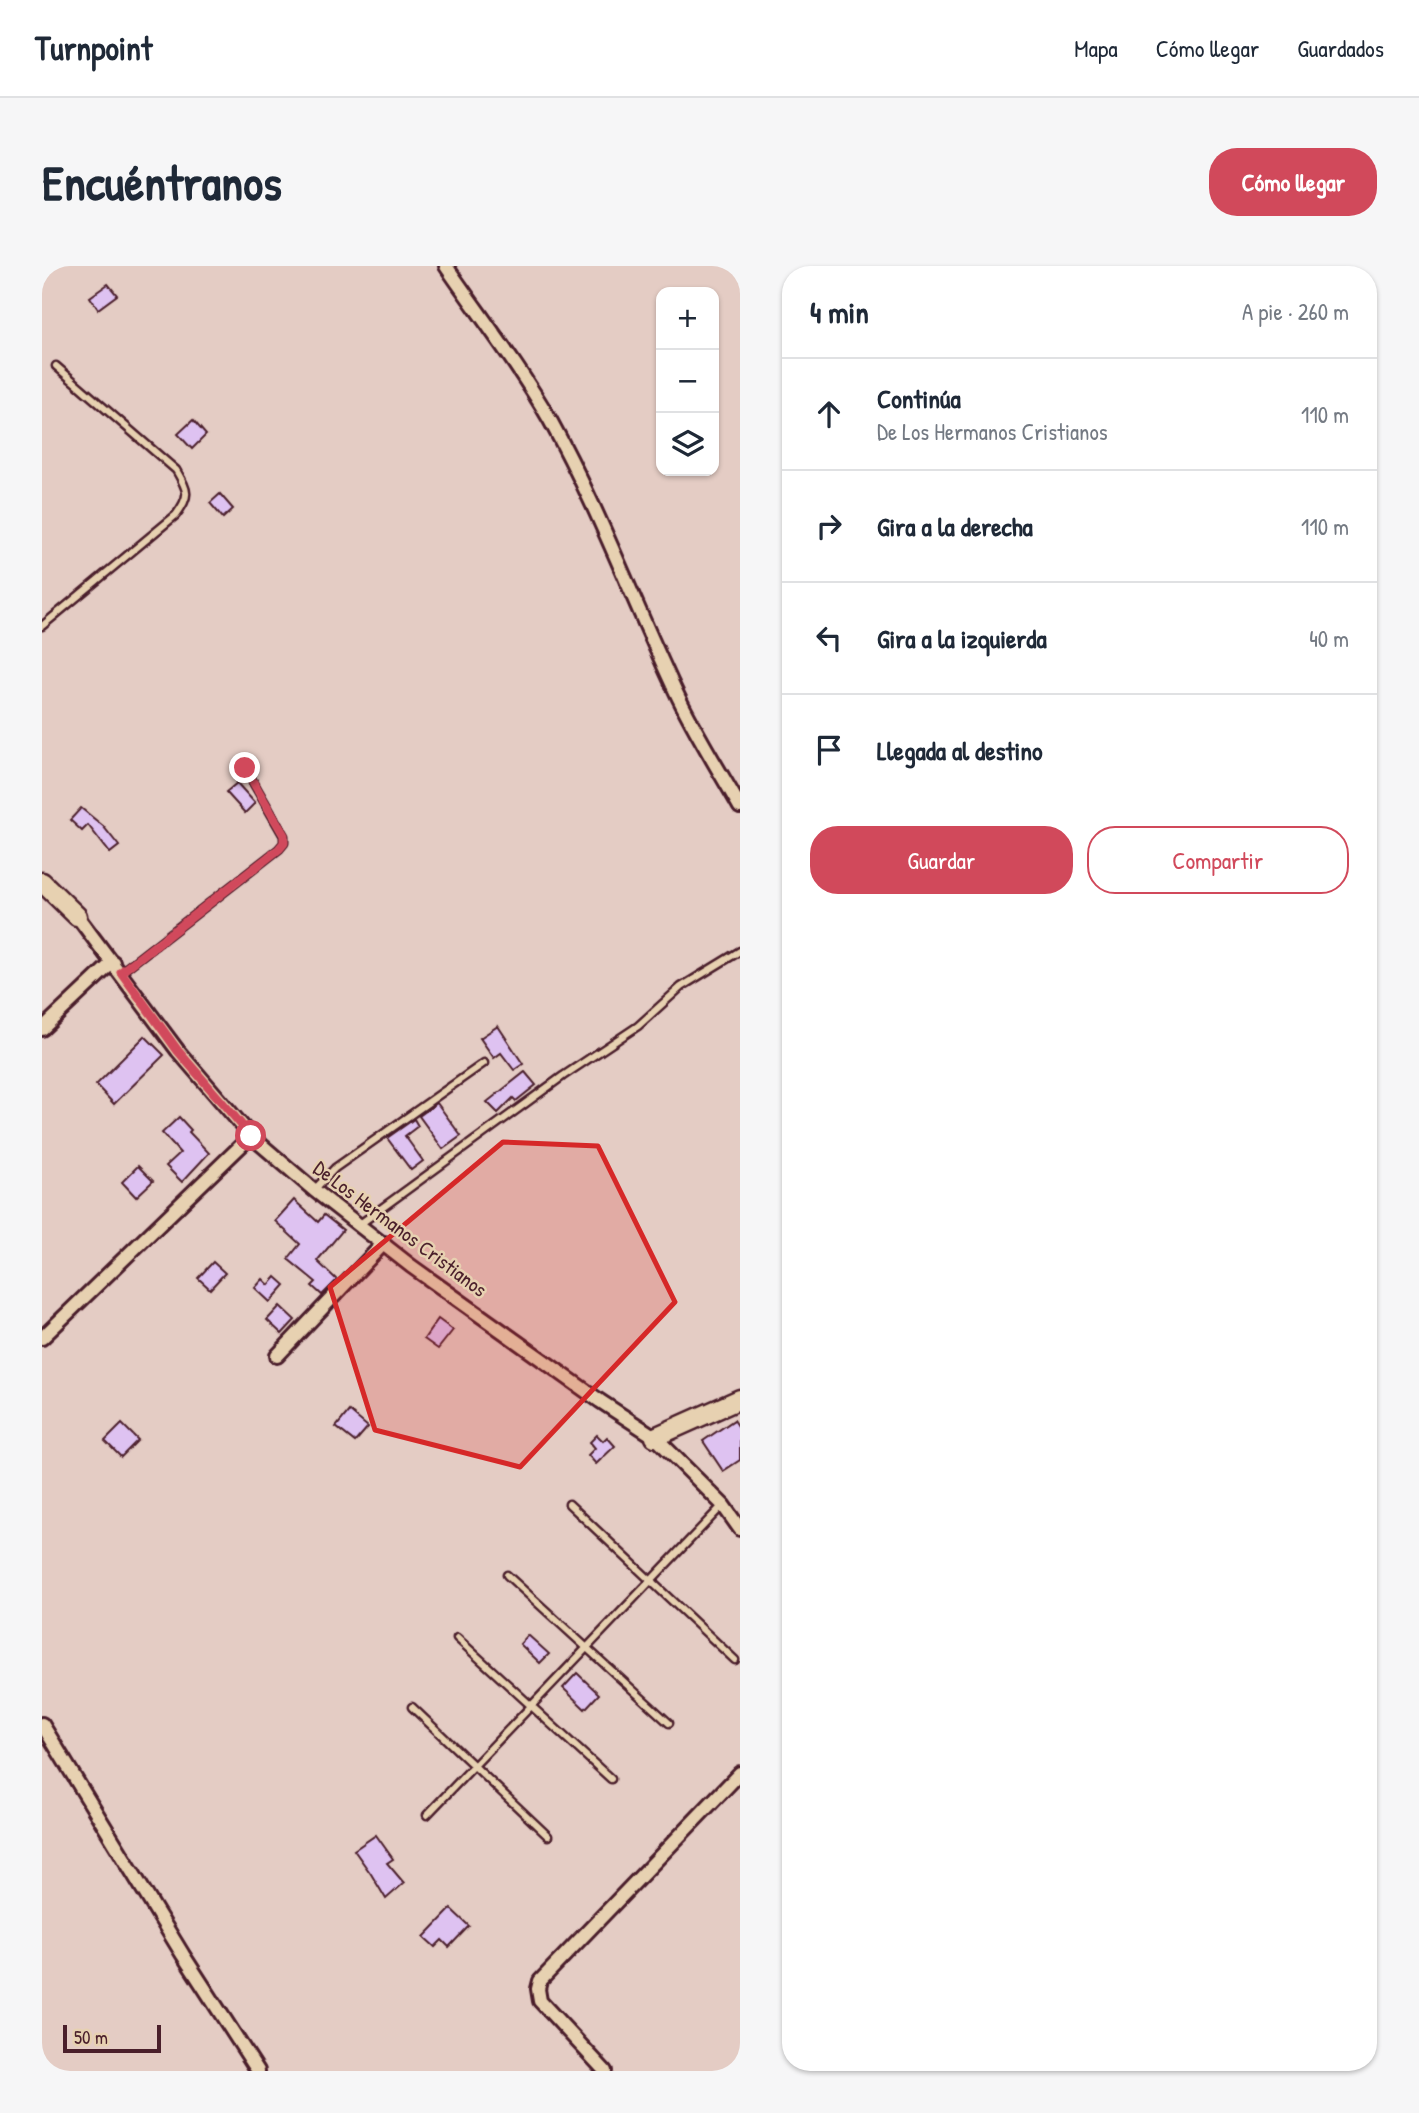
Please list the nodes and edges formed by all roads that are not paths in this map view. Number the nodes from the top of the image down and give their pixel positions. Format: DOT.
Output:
graph roads {
  1 [pos="446,266"];
  2 [pos="56,366"];
  3 [pos="42,626"];
  4 [pos="245,768"];
  5 [pos="740,807"];
  6 [pos="42,882"];
  7 [pos="77,916"];
  8 [pos="740,951"];
  9 [pos="117,967"];
  10 [pos="42,1029"];
  11 [pos="484,1063"];
  12 [pos="251,1136"];
  13 [pos="314,1190"];
  14 [pos="360,1224"];
  15 [pos="384,1243"];
  16 [pos="42,1338"];
  17 [pos="277,1356"];
  18 [pos="740,1399"];
  19 [pos="655,1437"];
  20 [pos="569,1504"];
  21 [pos="723,1505"];
  22 [pos="740,1529"];
  23 [pos="507,1575"];
  24 [pos="651,1581"];
  25 [pos="457,1638"];
  26 [pos="588,1648"];
  27 [pos="735,1660"];
  28 [pos="532,1706"];
  29 [pos="412,1707"];
  30 [pos="669,1723"];
  31 [pos="42,1724"];
  32 [pos="475,1767"];
  33 [pos="740,1773"];
  34 [pos="611,1779"];
  35 [pos="427,1815"];
  36 [pos="548,1836"];
  37 [pos="258,2071"];
  38 [pos="605,2071"];
  1 -- 5 [label="street"];
  2 -- 3 [label="lane"];
  4 -- 9 [label="lane"];
  6 -- 7 [label="street"];
  7 -- 9 [label="street, De Los Hermanos Cristianos"];
  8 -- 14 [label="lane"];
  9 -- 10 [label="street"];
  9 -- 12 [label="street, De Los Hermanos Cristianos"];
  11 -- 13 [label="lane"];
  12 -- 13 [label="street, De Los Hermanos Cristianos"];
  12 -- 16 [label="street"];
  13 -- 14 [label="street, De Los Hermanos Cristianos"];
  14 -- 15 [label="street, De Los Hermanos Cristianos"];
  15 -- 17 [label="street"];
  15 -- 19 [label="street, De Los Hermanos Cristianos"];
  18 -- 19 [label="street"];
  19 -- 21 [label="street, De Los Hermanos Cristianos"];
  20 -- 24 [label="lane"];
  21 -- 22 [label="street, De Los Hermanos Cristianos"];
  21 -- 24 [label="lane"];
  23 -- 26 [label="lane"];
  24 -- 26 [label="lane"];
  24 -- 27 [label="lane"];
  25 -- 28 [label="lane"];
  26 -- 28 [label="lane"];
  26 -- 30 [label="lane"];
  28 -- 32 [label="lane"];
  28 -- 34 [label="lane"];
  29 -- 32 [label="lane"];
  31 -- 37 [label="street"];
  32 -- 35 [label="lane"];
  32 -- 36 [label="lane"];
  33 -- 38 [label="street"];
}
